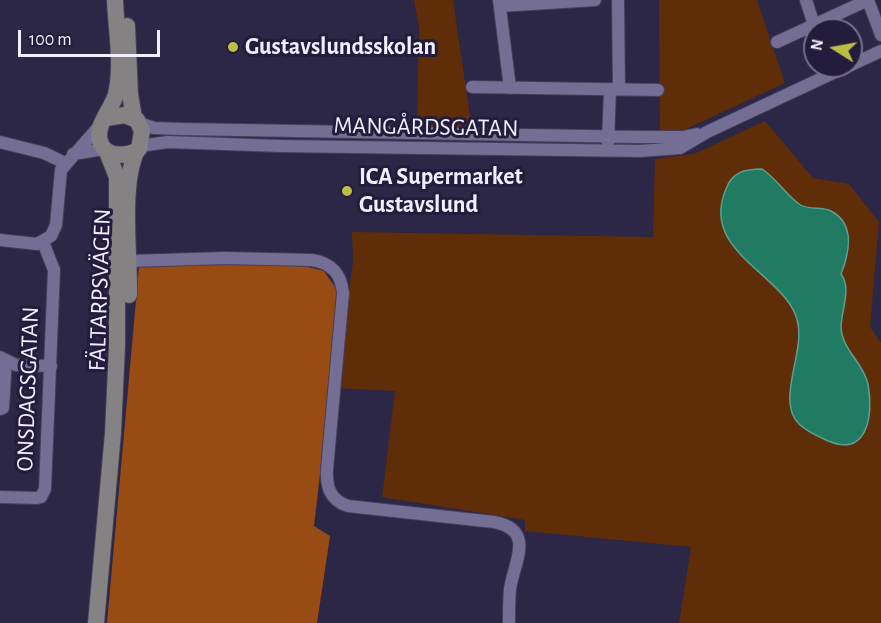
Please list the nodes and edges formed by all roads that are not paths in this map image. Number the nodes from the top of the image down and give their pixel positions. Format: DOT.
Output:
graph roads {
  1 [pos="115,0"];
  2 [pos="125,0"];
  3 [pos="595,0"];
  4 [pos="618,0"];
  5 [pos="806,0"];
  6 [pos="499,3"];
  7 [pos="812,18"];
  8 [pos="829,18"];
  9 [pos="803,30"];
  10 [pos="881,35"];
  11 [pos="777,42"];
  12 [pos="881,51"];
  13 [pos="863,59"];
  14 [pos="822,78"];
  15 [pos="472,87"];
  16 [pos="510,88"];
  17 [pos="614,89"];
  18 [pos="658,90"];
  19 [pos="104,120"];
  20 [pos="137,120"];
  21 [pos="707,132"];
  22 [pos="609,137"];
  23 [pos="0,142"];
  24 [pos="139,148"];
  25 [pos="608,150"];
  26 [pos="106,151"];
  27 [pos="69,158"];
  28 [pos="118,237"];
  29 [pos="0,240"];
  30 [pos="43,242"];
  31 [pos="130,261"];
  32 [pos="3,358"];
  33 [pos="51,366"];
  34 [pos="0,409"];
  35 [pos="113,433"];
  36 [pos="0,497"];
  37 [pos="96,623"];
  38 [pos="509,623"];
  1 -- 19 [label="main road"];
  2 -- 20 [label="main road"];
  3 -- 6 [label="street"];
  4 -- 17 [label="street"];
  5 -- 7 [label="street"];
  6 -- 16 [label="street"];
  8 -- 10 [label="street"];
  9 -- 11 [label="street"];
  12 -- 13 [label="street, MANGÅRDSGATAN"];
  14 -- 21 [label="street, MANGÅRDSGATAN"];
  15 -- 16 [label="street"];
  16 -- 17 [label="street"];
  17 -- 18 [label="street"];
  17 -- 22 [label="street"];
  19 -- 20 [label="main road"];
  19 -- 26 [label="main road"];
  19 -- 27 [label="street"];
  20 -- 22 [label="street, MANGÅRDSGATAN"];
  20 -- 24 [label="main road"];
  21 -- 22 [label="street, MANGÅRDSGATAN"];
  21 -- 25 [label="street, MANGÅRDSGATAN"];
  22 -- 25 [label="street"];
  23 -- 27 [label="street"];
  24 -- 25 [label="street, MANGÅRDSGATAN"];
  24 -- 26 [label="main road"];
  24 -- 31 [label="main road, FÄLTARPSVÄGEN"];
  26 -- 27 [label="street"];
  26 -- 28 [label="main road, FÄLTARPSVÄGEN"];
  27 -- 30 [label="street"];
  28 -- 31 [label="street"];
  28 -- 35 [label="main road, FÄLTARPSVÄGEN"];
  29 -- 30 [label="street"];
  30 -- 33 [label="street, ONSDAGSGATAN"];
  31 -- 35 [label="main road, FÄLTARPSVÄGEN"];
  31 -- 38 [label="street"];
  32 -- 33 [label="street"];
  32 -- 34 [label="street"];
  33 -- 36 [label="street, ONSDAGSGATAN"];
  35 -- 37 [label="main road, FÄLTARPSVÄGEN"];
}
